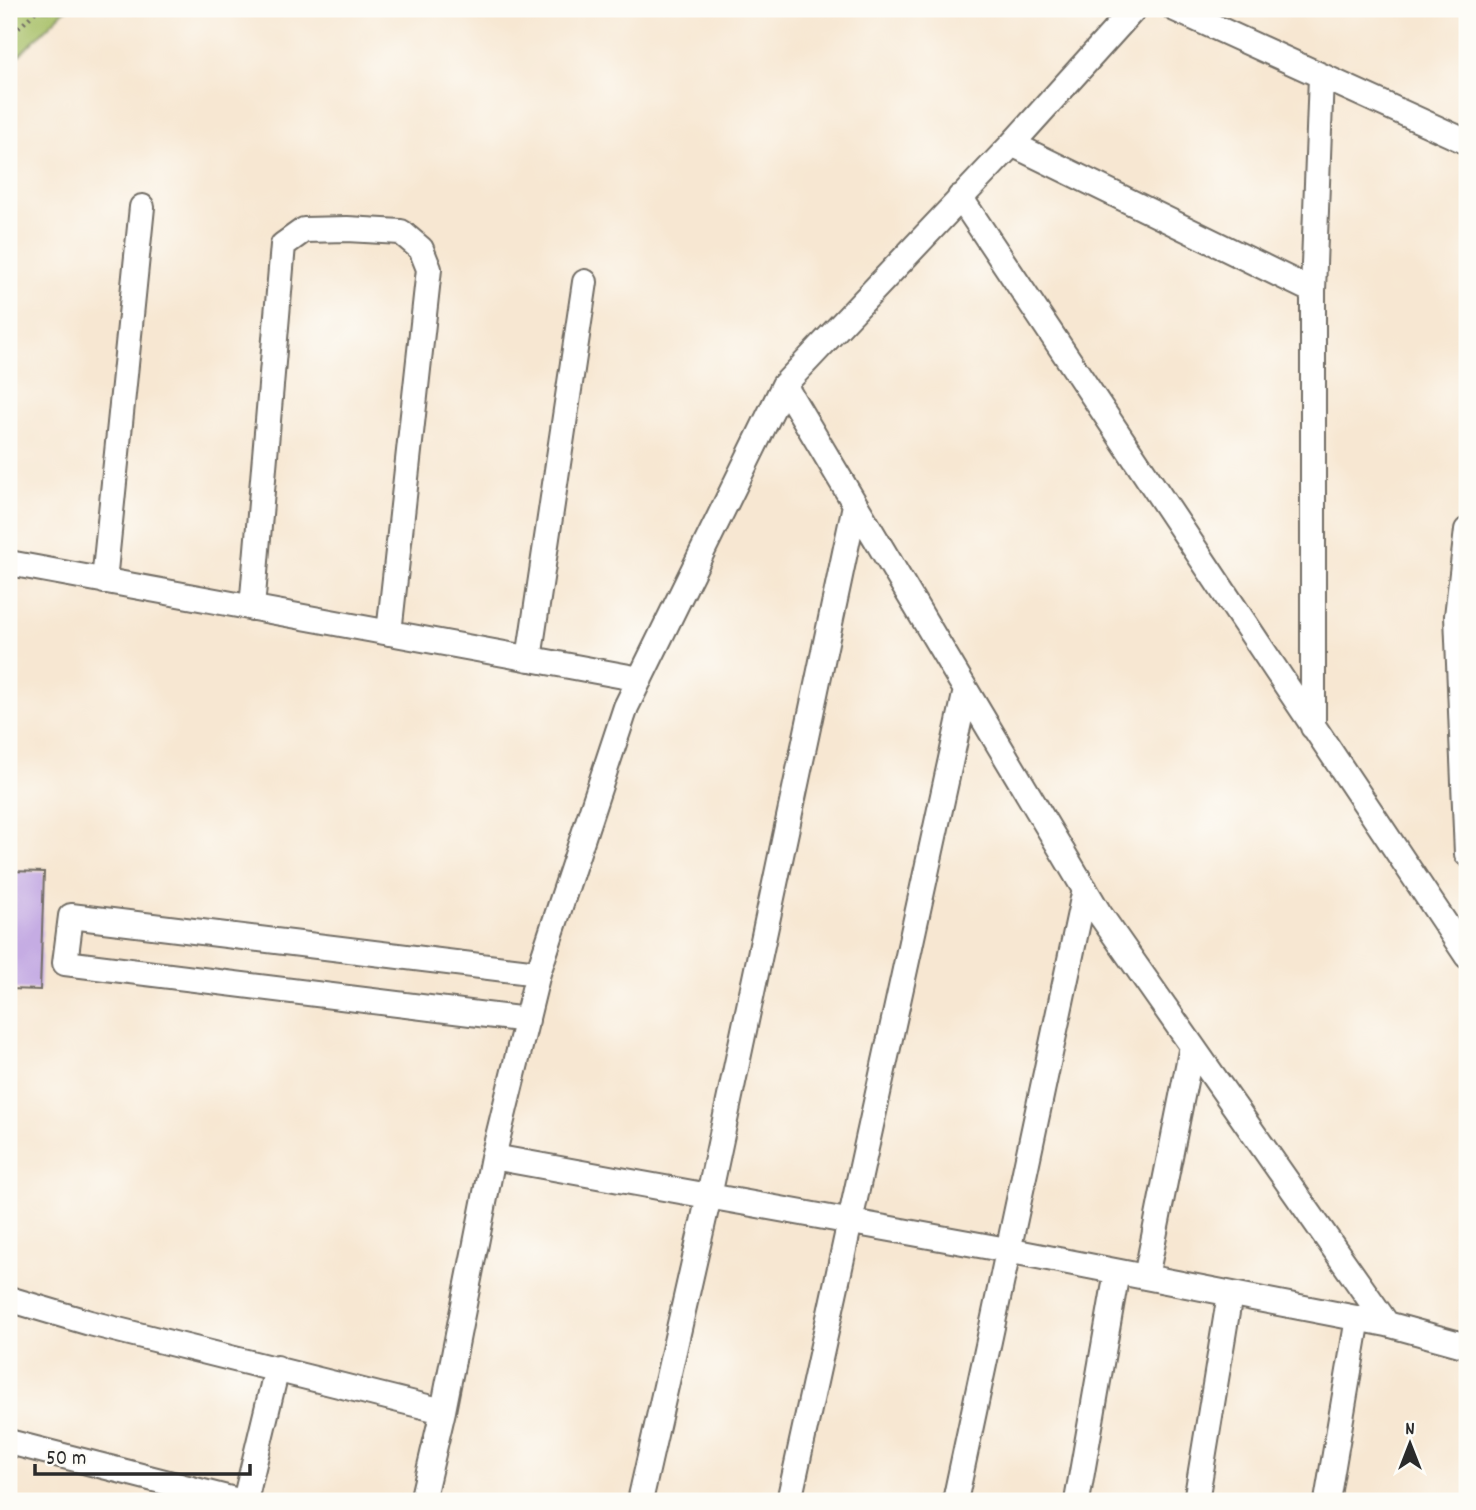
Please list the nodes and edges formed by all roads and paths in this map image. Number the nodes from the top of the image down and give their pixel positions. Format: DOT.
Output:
graph roads {
  1 [pos="38,9"];
  2 [pos="1134,9"];
  3 [pos="1175,9"];
  4 [pos="9,38"];
  5 [pos="1321,76"];
  6 [pos="1467,142"];
  7 [pos="1012,144"];
  8 [pos="960,197"];
  9 [pos="142,207"];
  10 [pos="585,282"];
  11 [pos="1314,291"];
  12 [pos="784,386"];
  13 [pos="855,505"];
  14 [pos="1467,530"];
  15 [pos="9,563"];
  16 [pos="104,581"];
  17 [pos="252,608"];
  18 [pos="389,633"];
  19 [pos="1463,650"];
  20 [pos="529,659"];
  21 [pos="640,679"];
  22 [pos="966,690"];
  23 [pos="1314,727"];
  24 [pos="1467,843"];
  25 [pos="1467,854"];
  26 [pos="1085,889"];
  27 [pos="1467,956"];
  28 [pos="538,973"];
  29 [pos="527,1020"];
  30 [pos="1192,1046"];
  31 [pos="493,1157"];
  32 [pos="709,1196"];
  33 [pos="850,1222"];
  34 [pos="1007,1250"];
  35 [pos="1118,1272"];
  36 [pos="1146,1277"];
  37 [pos="1230,1294"];
  38 [pos="9,1299"];
  39 [pos="1357,1318"];
  40 [pos="1387,1324"];
  41 [pos="1467,1346"];
  42 [pos="277,1368"];
  43 [pos="443,1411"];
  44 [pos="9,1442"];
  45 [pos="239,1501"];
  46 [pos="245,1501"];
  47 [pos="422,1501"];
  48 [pos="640,1501"];
  49 [pos="789,1501"];
  50 [pos="955,1501"];
  51 [pos="1077,1501"];
  52 [pos="1196,1501"];
  53 [pos="1327,1501"];
  1 -- 4 [label="path"];
  2 -- 7 [label="street"];
  3 -- 5 [label="street"];
  5 -- 6 [label="street"];
  5 -- 11 [label="street"];
  7 -- 8 [label="street"];
  7 -- 11 [label="street"];
  8 -- 12 [label="street"];
  8 -- 23 [label="street"];
  9 -- 16 [label="street"];
  10 -- 20 [label="street"];
  11 -- 23 [label="street"];
  12 -- 13 [label="street"];
  12 -- 21 [label="street"];
  13 -- 22 [label="street"];
  13 -- 32 [label="street"];
  14 -- 19 [label="street"];
  15 -- 16 [label="street"];
  16 -- 17 [label="street"];
  17 -- 18 [label="street"];
  17 -- 18 [label="street"];
  18 -- 20 [label="street"];
  19 -- 24 [label="street"];
  20 -- 21 [label="street"];
  21 -- 28 [label="street"];
  22 -- 26 [label="street"];
  22 -- 33 [label="street"];
  23 -- 27 [label="street"];
  24 -- 25 [label="street"];
  26 -- 30 [label="street"];
  26 -- 34 [label="street"];
  28 -- 29 [label="street"];
  28 -- 29 [label="street"];
  29 -- 31 [label="street"];
  30 -- 36 [label="street"];
  30 -- 40 [label="street"];
  31 -- 32 [label="street"];
  31 -- 43 [label="street"];
  32 -- 33 [label="street"];
  32 -- 48 [label="street"];
  33 -- 34 [label="street"];
  33 -- 49 [label="street"];
  34 -- 35 [label="street"];
  34 -- 50 [label="street"];
  35 -- 36 [label="street"];
  35 -- 51 [label="street"];
  36 -- 37 [label="street"];
  37 -- 39 [label="street"];
  37 -- 52 [label="street"];
  38 -- 42 [label="street"];
  39 -- 40 [label="street"];
  39 -- 53 [label="street"];
  40 -- 41 [label="street"];
  42 -- 43 [label="street"];
  42 -- 46 [label="street"];
  43 -- 47 [label="street"];
  44 -- 45 [label="street"];
}
